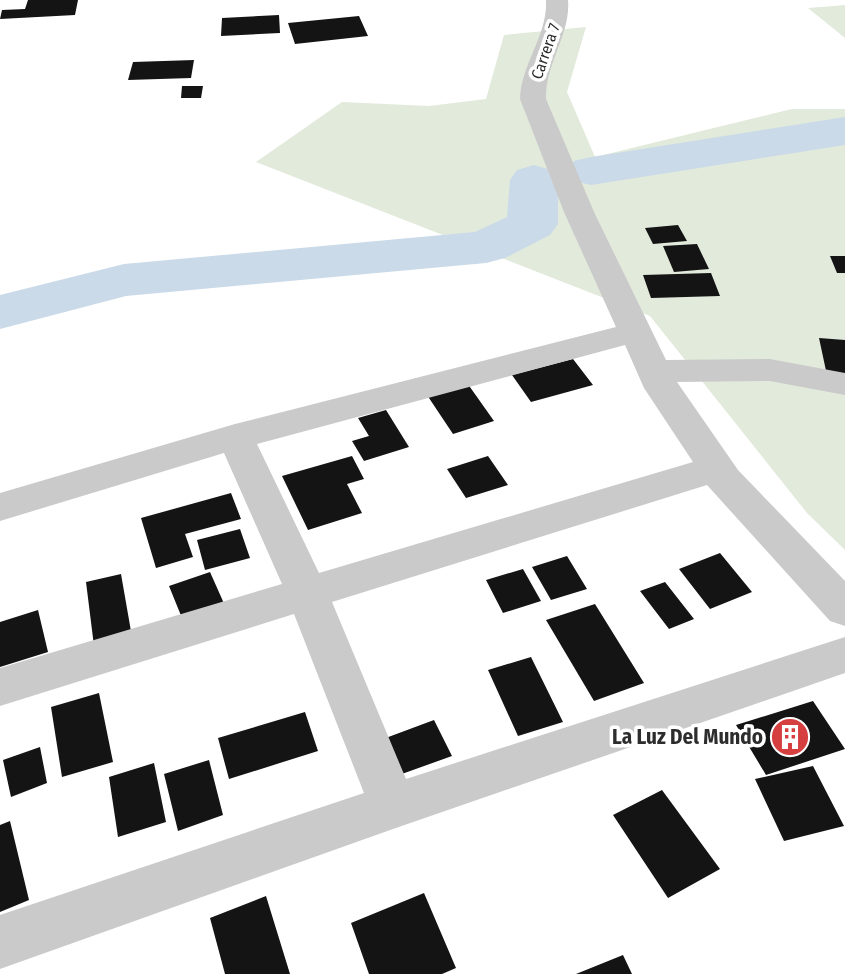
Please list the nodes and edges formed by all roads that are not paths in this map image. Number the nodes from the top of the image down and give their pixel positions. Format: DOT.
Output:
graph roads {
  1 [pos="557,0"];
  2 [pos="636,332"];
  3 [pos="653,371"];
  4 [pos="845,384"];
  5 [pos="235,437"];
  6 [pos="715,469"];
  7 [pos="0,507"];
  8 [pos="307,592"];
  9 [pos="845,609"];
  10 [pos="845,655"];
  11 [pos="0,687"];
  12 [pos="393,806"];
  13 [pos="0,942"];
  1 -- 2 [label="street, Carrera 7"];
  2 -- 3 [label="street, Carrera 7"];
  2 -- 5 [label="street"];
  3 -- 4 [label="street"];
  3 -- 6 [label="street, Carrera 7"];
  5 -- 7 [label="street"];
  5 -- 8 [label="street"];
  6 -- 8 [label="street"];
  6 -- 9 [label="street, Carrera 7"];
  8 -- 11 [label="street"];
  8 -- 12 [label="street"];
  10 -- 12 [label="street"];
  12 -- 13 [label="street"];
}
